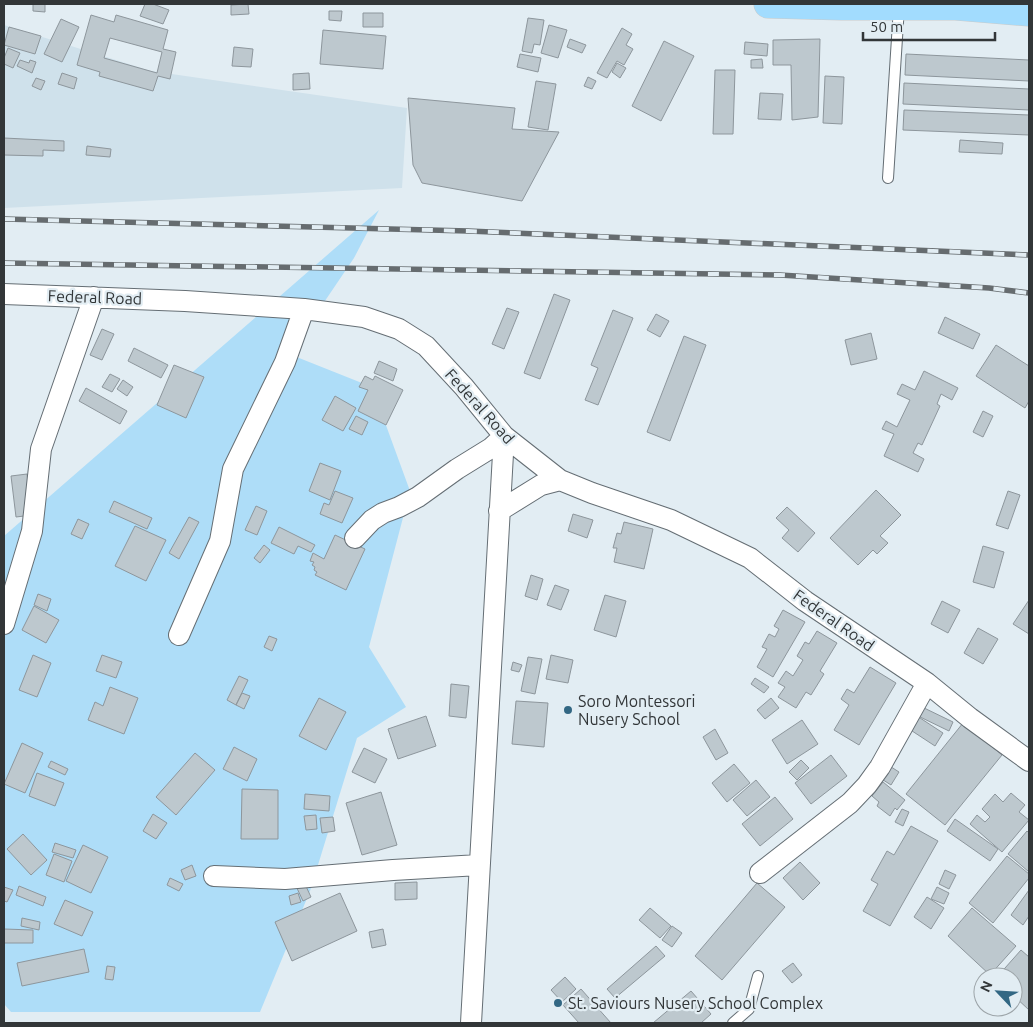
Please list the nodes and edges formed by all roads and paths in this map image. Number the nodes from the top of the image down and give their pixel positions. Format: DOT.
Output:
graph roads {
  1 [pos="768,4"];
  2 [pos="843,5"];
  3 [pos="899,5"];
  4 [pos="956,5"];
  5 [pos="1029,12"];
  6 [pos="888,178"];
  7 [pos="4,294"];
  8 [pos="94,297"];
  9 [pos="304,309"];
  10 [pos="504,436"];
  11 [pos="560,480"];
  12 [pos="499,511"];
  13 [pos="355,538"];
  14 [pos="4,624"];
  15 [pos="179,635"];
  16 [pos="927,683"];
  17 [pos="1029,761"];
  18 [pos="479,865"];
  19 [pos="760,872"];
  20 [pos="214,876"];
  21 [pos="758,976"];
  22 [pos="471,1015"];
  23 [pos="733,1023"];
  1 -- 2 [label="highway"];
  2 -- 3 [label="highway"];
  3 -- 4 [label="highway"];
  3 -- 6 [label="lane"];
  4 -- 5 [label="highway"];
  7 -- 8 [label="street, Federal Road"];
  8 -- 9 [label="street, Federal Road"];
  8 -- 14 [label="street"];
  9 -- 10 [label="street, Federal Road"];
  9 -- 15 [label="street"];
  10 -- 11 [label="street, Federal Road"];
  10 -- 12 [label="street"];
  10 -- 13 [label="street"];
  11 -- 12 [label="street"];
  11 -- 16 [label="street, Federal Road"];
  12 -- 18 [label="street"];
  16 -- 17 [label="street, Federal Road"];
  16 -- 19 [label="street"];
  18 -- 20 [label="street"];
  18 -- 22 [label="street"];
  21 -- 23 [label="lane"];
}
